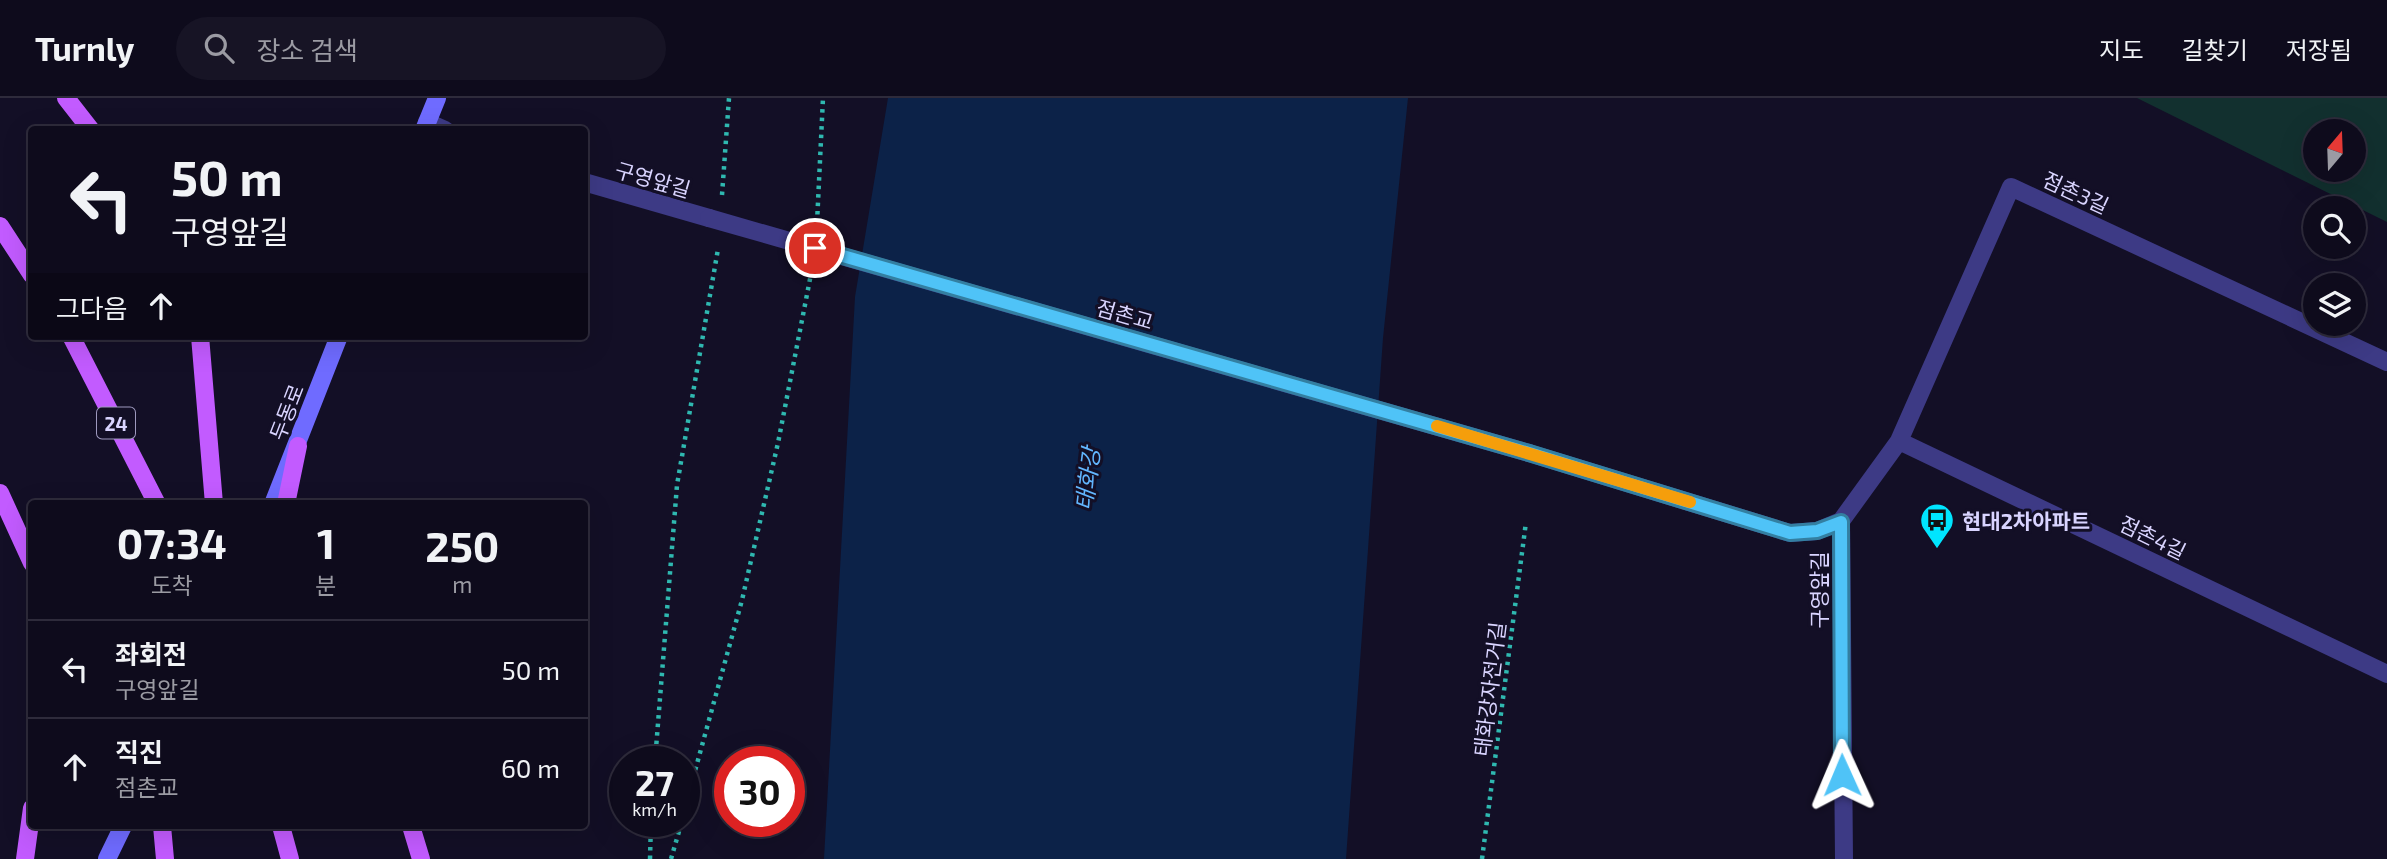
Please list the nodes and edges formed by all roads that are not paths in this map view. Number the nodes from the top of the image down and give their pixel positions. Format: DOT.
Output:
graph roads {
  1 [pos="66,98"];
  2 [pos="437,98"];
  3 [pos="88,126"];
  4 [pos="426,126"];
  5 [pos="588,183"];
  6 [pos="709,218"];
  7 [pos="0,226"];
  8 [pos="28,269"];
  9 [pos="74,340"];
  10 [pos="200,340"];
  11 [pos="338,340"];
  12 [pos="2387,362"];
  13 [pos="1899,442"];
  14 [pos="298,446"];
  15 [pos="1529,453"];
  16 [pos="0,494"];
  17 [pos="155,500"];
  18 [pos="214,500"];
  19 [pos="275,500"];
  20 [pos="287,500"];
  21 [pos="1841,522"];
  22 [pos="28,555"];
  23 [pos="2387,674"];
  24 [pos="30,829"];
  25 [pos="121,829"];
  26 [pos="162,829"];
  27 [pos="282,829"];
  28 [pos="412,829"];
  29 [pos="26,859"];
  30 [pos="107,859"];
  31 [pos="165,859"];
  32 [pos="290,859"];
  33 [pos="421,859"];
  34 [pos="1844,859"];
  1 -- 3 [label="main road"];
  2 -- 4 [label="main road"];
  5 -- 6 [label="street, 구영앞길"];
  6 -- 15 [label="street, 점촌교, bridge"];
  7 -- 8 [label="main road"];
  9 -- 17 [label="main road, 24"];
  10 -- 18 [label="main road"];
  11 -- 14 [label="main road, 두동로"];
  12 -- 13 [label="street, 점촌3길"];
  13 -- 21 [label="street, 점촌3길"];
  13 -- 23 [label="street, 점촌4길"];
  14 -- 19 [label="main road, 두동로"];
  14 -- 20 [label="main road"];
  15 -- 21 [label="street, 구영앞길"];
  16 -- 22 [label="main road"];
  21 -- 34 [label="street, 구영앞길"];
  24 -- 29 [label="main road"];
  25 -- 30 [label="main road"];
  26 -- 31 [label="main road"];
  27 -- 32 [label="main road"];
  28 -- 33 [label="main road"];
}
